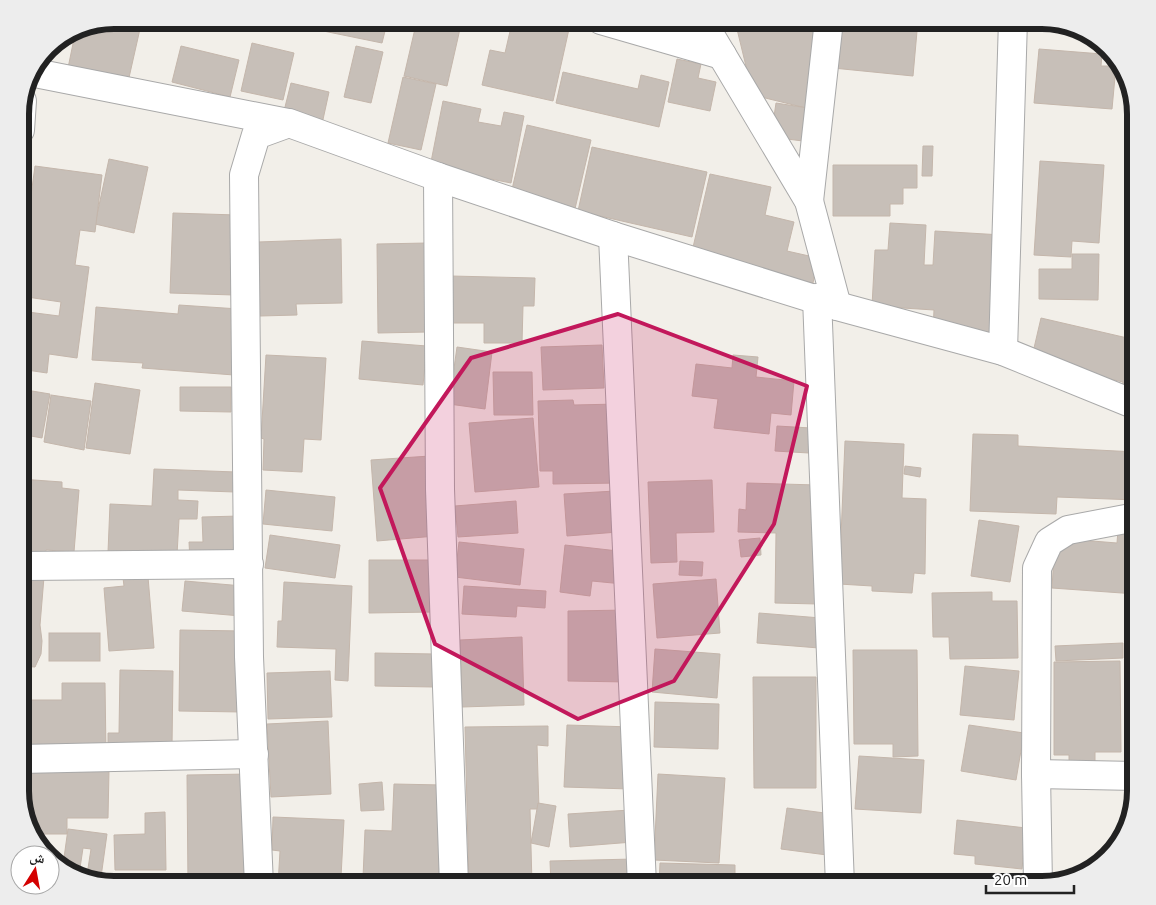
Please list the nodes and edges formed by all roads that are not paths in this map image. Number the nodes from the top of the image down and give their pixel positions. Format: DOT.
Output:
graph roads {
  1 [pos="632,29"];
  2 [pos="706,29"];
  3 [pos="829,29"];
  4 [pos="1013,29"];
  5 [pos="722,55"];
  6 [pos="38,74"];
  7 [pos="289,123"];
  8 [pos="438,178"];
  9 [pos="809,201"];
  10 [pos="613,236"];
  11 [pos="827,302"];
  12 [pos="1003,351"];
  13 [pos="1127,401"];
  14 [pos="1127,519"];
  15 [pos="248,564"];
  16 [pos="29,566"];
  17 [pos="254,754"];
  18 [pos="29,758"];
  19 [pos="1036,774"];
  20 [pos="1127,776"];
  21 [pos="259,876"];
  22 [pos="454,876"];
  23 [pos="642,876"];
  24 [pos="840,876"];
  25 [pos="1038,876"];
  1 -- 5 [label="street"];
  2 -- 5 [label="street"];
  3 -- 9 [label="street"];
  4 -- 12 [label="street"];
  5 -- 9 [label="street"];
  6 -- 7 [label="street"];
  7 -- 8 [label="street"];
  7 -- 15 [label="street"];
  8 -- 10 [label="street"];
  8 -- 22 [label="street"];
  9 -- 11 [label="street"];
  10 -- 11 [label="street"];
  10 -- 23 [label="street"];
  11 -- 12 [label="street"];
  11 -- 24 [label="street"];
  12 -- 13 [label="street"];
  14 -- 19 [label="street"];
  15 -- 16 [label="street"];
  15 -- 17 [label="street"];
  17 -- 18 [label="street"];
  17 -- 21 [label="street"];
  19 -- 20 [label="street"];
  19 -- 25 [label="street"];
}
